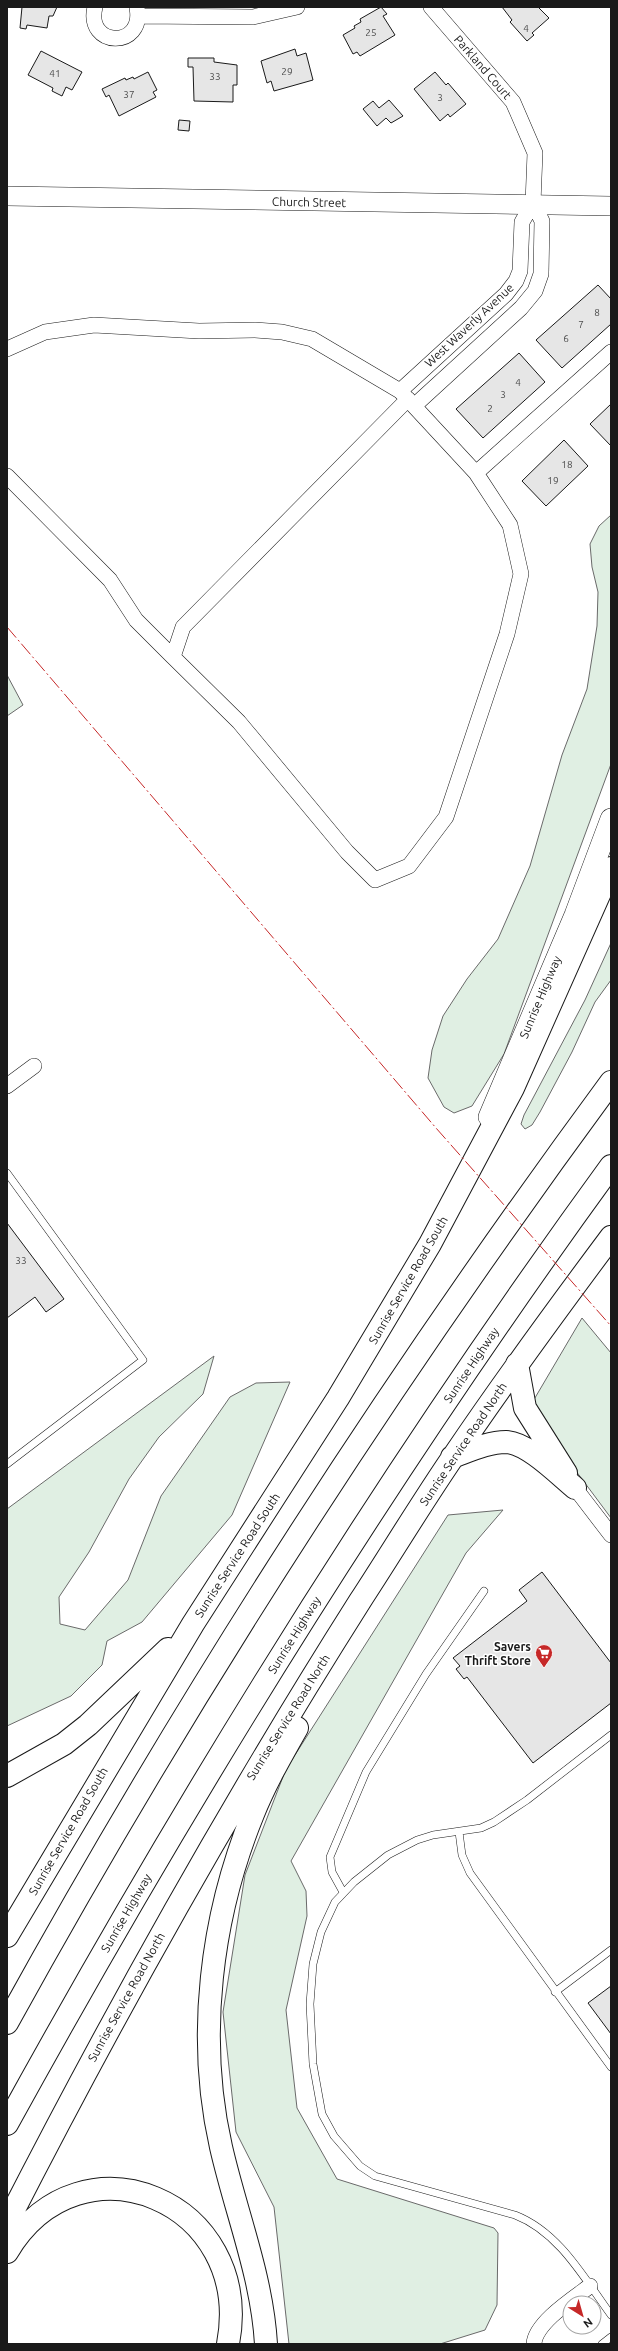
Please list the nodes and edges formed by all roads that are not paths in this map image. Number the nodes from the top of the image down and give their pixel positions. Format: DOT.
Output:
graph roads {
  1 [pos="95,7"];
  2 [pos="297,7"];
  3 [pos="431,7"];
  4 [pos="138,12"];
  5 [pos="7,196"];
  6 [pos="533,204"];
  7 [pos="611,206"];
  8 [pos="7,349"];
  9 [pos="611,352"];
  10 [pos="407,399"];
  11 [pos="476,473"];
  12 [pos="7,476"];
  13 [pos="173,657"];
  14 [pos="611,819"];
  15 [pos="611,868"];
  16 [pos="34,1066"];
  17 [pos="611,1082"];
  18 [pos="7,1086"];
  19 [pos="611,1166"];
  20 [pos="7,1173"];
  21 [pos="467,1173"];
  22 [pos="611,1237"];
  23 [pos="517,1364"];
  24 [pos="452,1457"];
  25 [pos="7,1464"];
  26 [pos="575,1488"];
  27 [pos="611,1535"];
  28 [pos="394,1548"];
  29 [pos="484,1592"];
  30 [pos="193,1624"];
  31 [pos="611,1735"];
  32 [pos="7,1776"];
  33 [pos="459,1832"];
  34 [pos="343,1892"];
  35 [pos="7,1936"];
  36 [pos="611,1950"];
  37 [pos="555,1992"];
  38 [pos="7,2023"];
  39 [pos="611,2067"];
  40 [pos="7,2124"];
  41 [pos="7,2223"];
  42 [pos="7,2252"];
  43 [pos="590,2286"];
  44 [pos="611,2315"];
  45 [pos="611,2337"];
  46 [pos="228,2344"];
  47 [pos="266,2344"];
  48 [pos="534,2344"];
  49 [pos="602,2344"];
  1 -- 4 [label="street"];
  2 -- 4 [label="street"];
  3 -- 6 [label="street, Parkland Court"];
  5 -- 6 [label="street, Church Street"];
  6 -- 7 [label="street, Church Street"];
  6 -- 10 [label="street, West Waverly Avenue"];
  6 -- 10 [label="street, West Waverly Avenue"];
  8 -- 10 [label="street"];
  9 -- 11 [label="street"];
  10 -- 11 [label="street"];
  10 -- 13 [label="street"];
  11 -- 13 [label="street"];
  12 -- 13 [label="street"];
  14 -- 21 [label="main road, Sunrise Highway"];
  15 -- 21 [label="highway, Sunrise Service Road South"];
  16 -- 18 [label="street"];
  17 -- 38 [label="highway"];
  19 -- 40 [label="highway, Sunrise Highway"];
  20 -- 25 [label="lane"];
  21 -- 30 [label="highway, Sunrise Service Road South"];
  22 -- 23 [label="highway, Sunrise Service Road North"];
  23 -- 24 [label="highway, Sunrise Service Road North"];
  23 -- 26 [label="highway"];
  24 -- 26 [label="highway"];
  24 -- 28 [label="highway, Sunrise Service Road North"];
  26 -- 27 [label="street"];
  28 -- 41 [label="highway, Sunrise Service Road North"];
  28 -- 47 [label="highway"];
  29 -- 34 [label="lane"];
  30 -- 32 [label="highway"];
  30 -- 35 [label="highway, Sunrise Service Road South"];
  31 -- 33 [label="lane"];
  33 -- 34 [label="lane"];
  33 -- 37 [label="lane"];
  34 -- 43 [label="lane"];
  36 -- 37 [label="lane"];
  37 -- 39 [label="lane"];
  42 -- 46 [label="highway"];
  43 -- 44 [label="lane"];
  43 -- 48 [label="street"];
  45 -- 49 [label="lane"];
}
